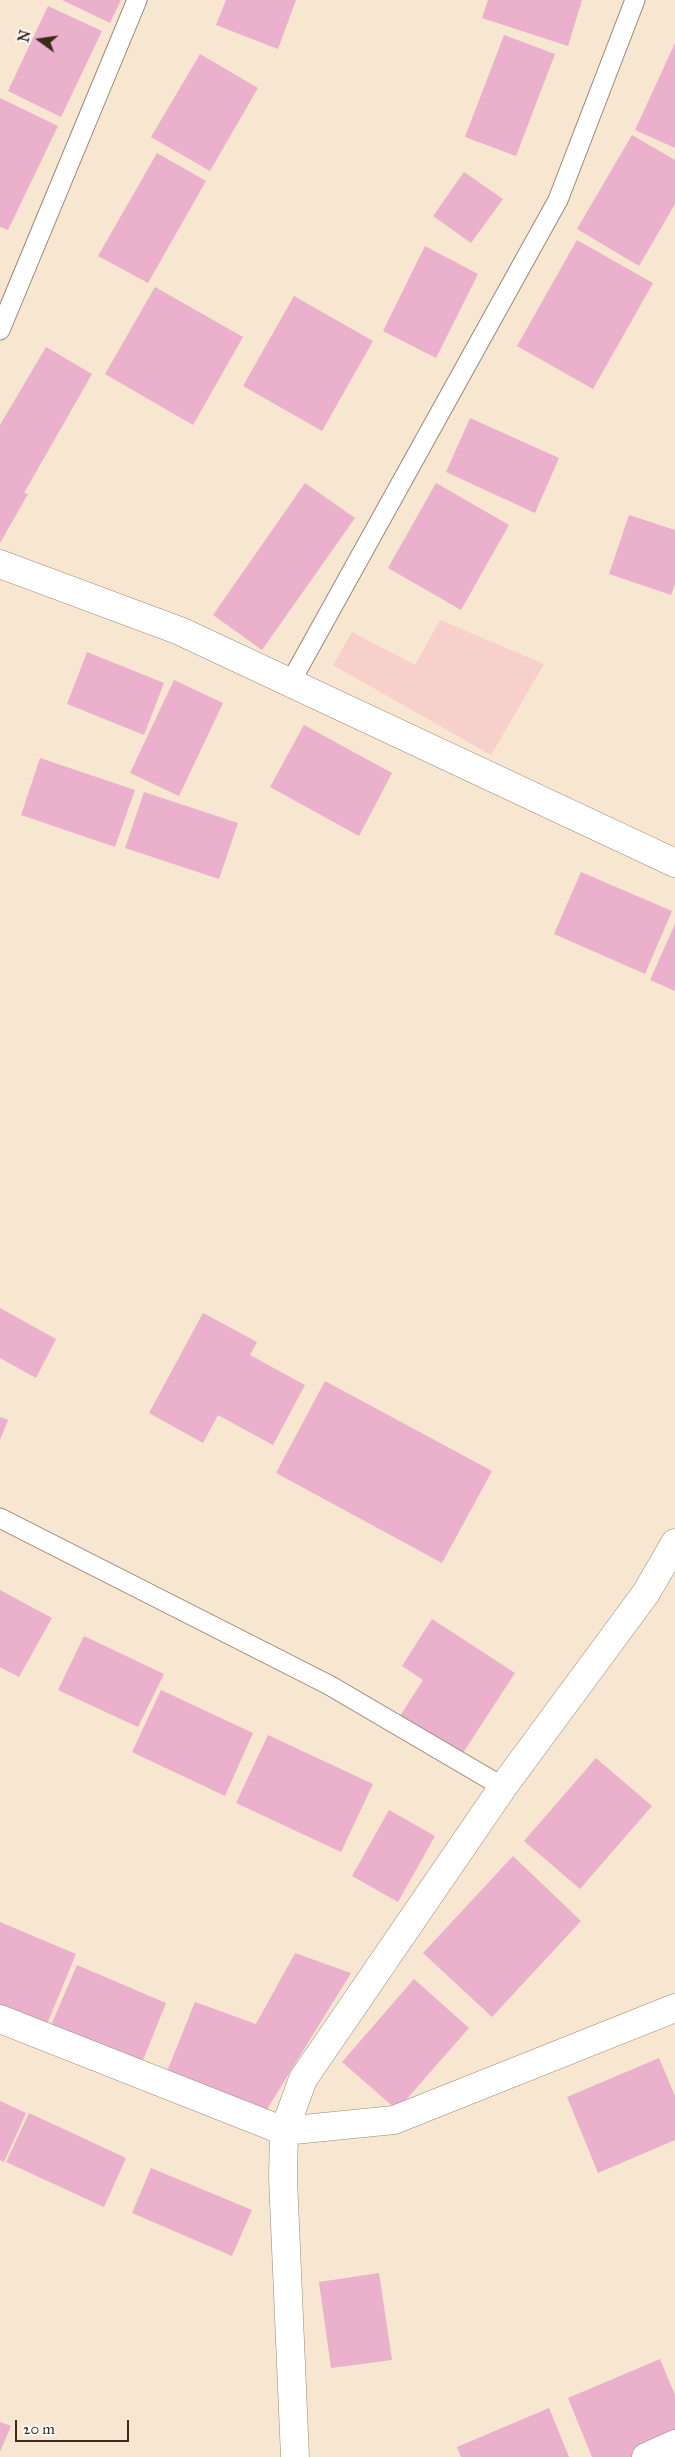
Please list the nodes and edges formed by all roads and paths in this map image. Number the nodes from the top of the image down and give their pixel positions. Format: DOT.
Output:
graph roads {
  1 [pos="137,0"];
  2 [pos="635,0"];
  3 [pos="0,330"];
  4 [pos="0,564"];
  5 [pos="290,683"];
  6 [pos="675,863"];
  7 [pos="0,1518"];
  8 [pos="675,1543"];
  9 [pos="503,1786"];
  10 [pos="675,2008"];
  11 [pos="0,2019"];
  12 [pos="284,2132"];
  13 [pos="675,2444"];
  14 [pos="295,2457"];
  15 [pos="646,2457"];
  1 -- 3 [label="lane"];
  2 -- 5 [label="lane"];
  4 -- 5 [label="street"];
  5 -- 6 [label="street"];
  7 -- 9 [label="lane"];
  8 -- 9 [label="street"];
  9 -- 12 [label="street"];
  10 -- 12 [label="street"];
  11 -- 12 [label="street"];
  12 -- 14 [label="street"];
  13 -- 15 [label="street"];
}
